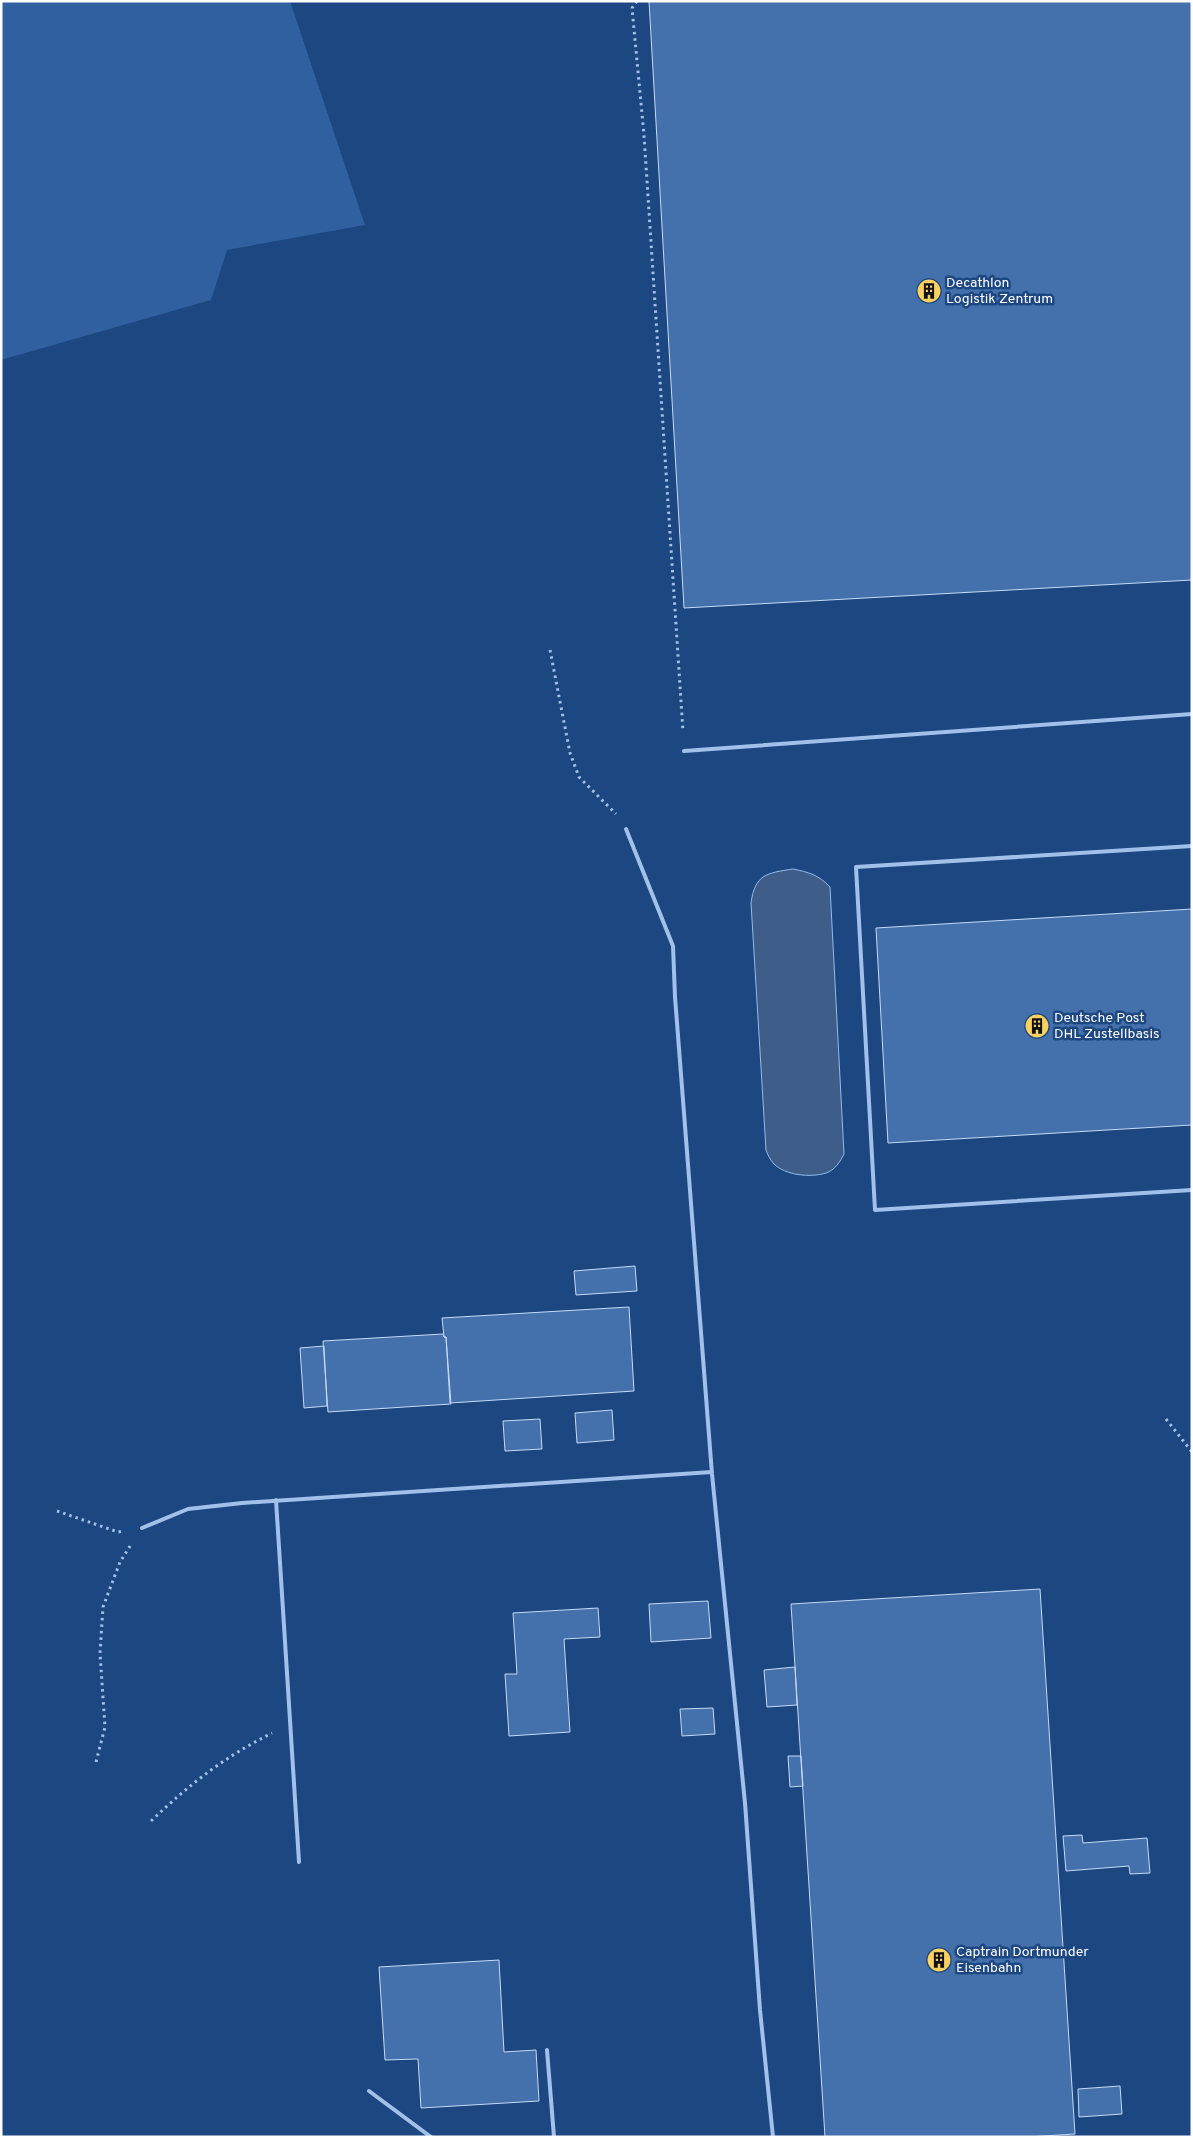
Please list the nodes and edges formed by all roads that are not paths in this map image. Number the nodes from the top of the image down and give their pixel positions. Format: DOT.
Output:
graph roads {
  1 [pos="1192,714"];
  2 [pos="684,751"];
  3 [pos="626,829"];
  4 [pos="1192,846"];
  5 [pos="1192,1190"];
  6 [pos="712,1472"];
  7 [pos="276,1500"];
  8 [pos="142,1528"];
  9 [pos="299,1862"];
  10 [pos="547,2050"];
  11 [pos="368,2091"];
  12 [pos="432,2137"];
  13 [pos="554,2137"];
  14 [pos="773,2137"];
  1 -- 2 [label="lane"];
  3 -- 6 [label="lane"];
  4 -- 5 [label="lane"];
  6 -- 7 [label="lane"];
  6 -- 14 [label="lane"];
  7 -- 8 [label="lane"];
  7 -- 9 [label="lane"];
  10 -- 13 [label="lane"];
  11 -- 12 [label="lane"];
}
